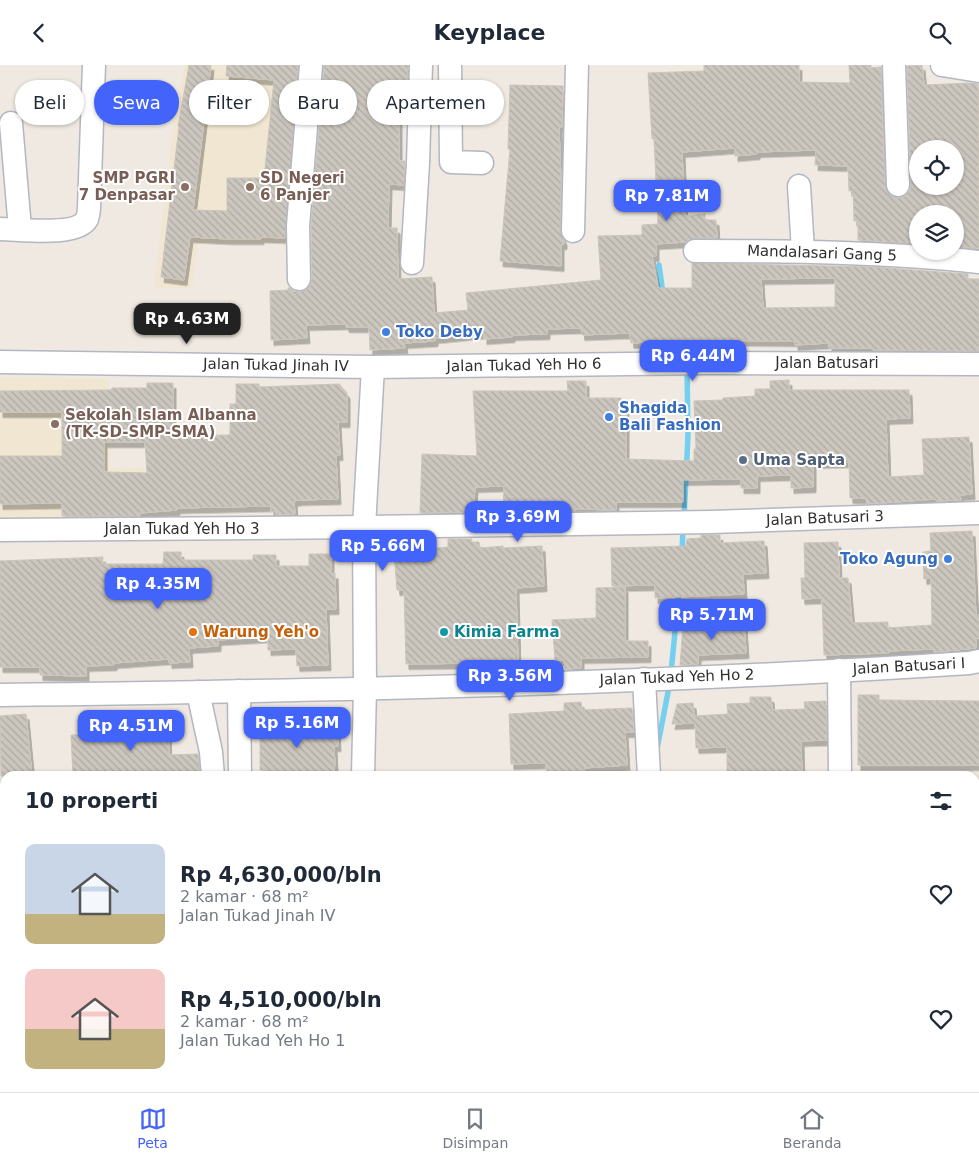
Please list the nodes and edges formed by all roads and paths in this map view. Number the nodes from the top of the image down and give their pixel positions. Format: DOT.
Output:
graph roads {
  1 [pos="94,65"];
  2 [pos="311,65"];
  3 [pos="421,65"];
  4 [pos="450,65"];
  5 [pos="577,65"];
  6 [pos="894,65"];
  7 [pos="942,65"];
  8 [pos="979,71"];
  9 [pos="11,123"];
  10 [pos="482,163"];
  11 [pos="898,185"];
  12 [pos="799,186"];
  13 [pos="10,229"];
  14 [pos="572,231"];
  15 [pos="695,251"];
  16 [pos="803,251"];
  17 [pos="979,262"];
  18 [pos="412,263"];
  19 [pos="299,279"];
  20 [pos="0,361"];
  21 [pos="676,364"];
  22 [pos="979,364"];
  23 [pos="373,367"];
  24 [pos="979,513"];
  25 [pos="672,522"];
  26 [pos="364,527"];
  27 [pos="0,530"];
  28 [pos="979,661"];
  29 [pos="838,669"];
  30 [pos="649,679"];
  31 [pos="365,688"];
  32 [pos="239,691"];
  33 [pos="198,692"];
  34 [pos="0,695"];
  35 [pos="213,771"];
  36 [pos="240,771"];
  37 [pos="363,771"];
  38 [pos="648,771"];
  39 [pos="840,771"];
  1 -- 13 [label="street"];
  2 -- 19 [label="street"];
  3 -- 18 [label="street"];
  4 -- 10 [label="street"];
  5 -- 14 [label="street"];
  6 -- 11 [label="street"];
  7 -- 8 [label="street"];
  9 -- 13 [label="street"];
  12 -- 16 [label="street"];
  15 -- 16 [label="street, Mandalasari Gang 5"];
  16 -- 17 [label="street, Mandalasari Gang 5"];
  20 -- 23 [label="street, Jalan Tukad Jinah IV"];
  21 -- 22 [label="street, Jalan Batusari"];
  21 -- 23 [label="street, Jalan Tukad Yeh Ho 6"];
  23 -- 26 [label="street"];
  24 -- 25 [label="street, Jalan Batusari 3"];
  25 -- 26 [label="street, Jalan Tukad Yeh Ho 3"];
  26 -- 27 [label="street, Jalan Tukad Yeh Ho 3"];
  26 -- 31 [label="street"];
  28 -- 29 [label="street, Jalan Batusari I"];
  29 -- 30 [label="street, Jalan Tukad Yeh Ho 2"];
  29 -- 39 [label="street"];
  30 -- 31 [label="street, Jalan Tukad Yeh Ho 2"];
  30 -- 38 [label="street"];
  31 -- 32 [label="street, Jalan Tukad Yeh Ho 2"];
  31 -- 37 [label="street"];
  32 -- 33 [label="street, Jalan Tukad Yeh Ho 2"];
  32 -- 36 [label="street"];
  33 -- 34 [label="street, Jalan Tukad Yeh Ho 2"];
  33 -- 35 [label="street"];
}
